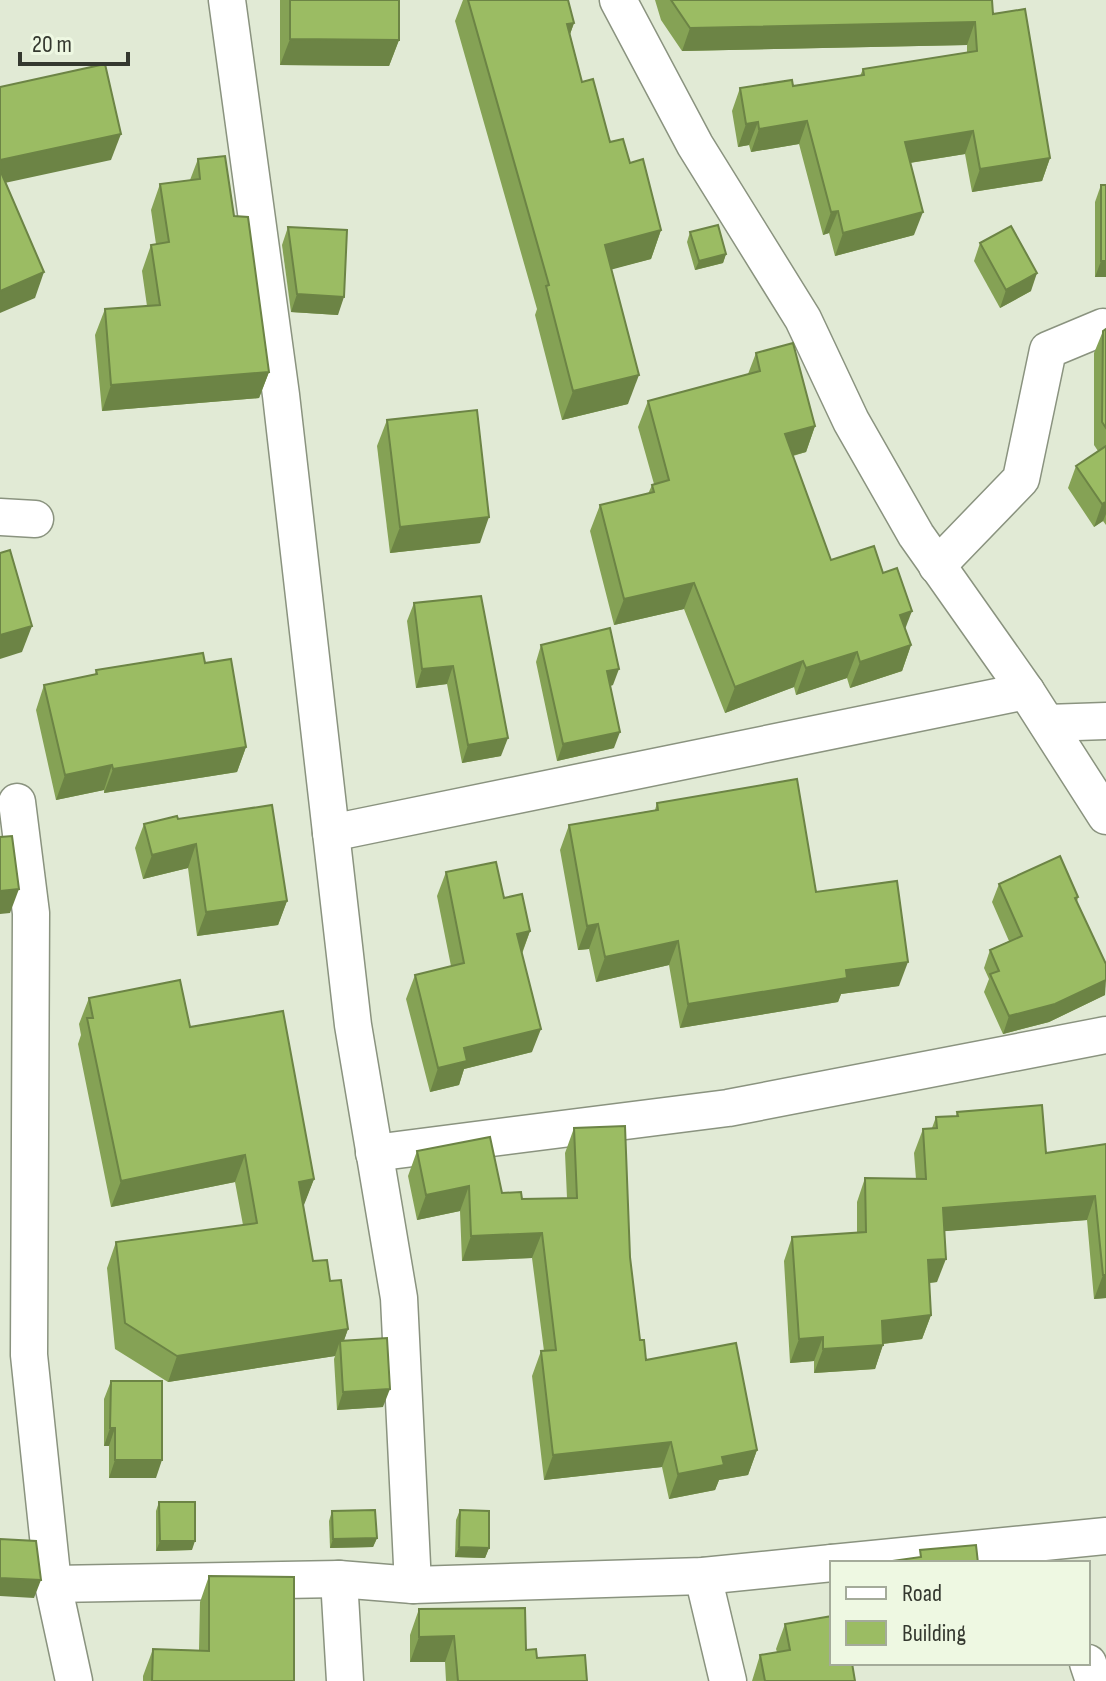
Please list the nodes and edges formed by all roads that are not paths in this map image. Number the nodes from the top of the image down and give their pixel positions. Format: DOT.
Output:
graph roads {
  1 [pos="227,0"];
  2 [pos="618,0"];
  3 [pos="1103,327"];
  4 [pos="937,566"];
  5 [pos="1026,691"];
  6 [pos="1106,721"];
  7 [pos="1047,723"];
  8 [pos="17,802"];
  9 [pos="1106,816"];
  10 [pos="331,833"];
  11 [pos="1106,1035"];
  12 [pos="374,1153"];
  13 [pos="1106,1536"];
  14 [pos="1051,1552"];
  15 [pos="872,1561"];
  16 [pos="830,1563"];
  17 [pos="703,1576"];
  18 [pos="339,1579"];
  19 [pos="53,1584"];
  20 [pos="413,1585"];
  21 [pos="74,1681"];
  22 [pos="345,1681"];
  23 [pos="728,1681"];
  1 -- 10 [label="street"];
  2 -- 4 [label="street"];
  3 -- 4 [label="street"];
  4 -- 5 [label="street"];
  5 -- 7 [label="street"];
  5 -- 10 [label="street"];
  6 -- 7 [label="street"];
  7 -- 9 [label="street"];
  8 -- 19 [label="street"];
  10 -- 12 [label="street"];
  11 -- 12 [label="street"];
  12 -- 20 [label="street"];
  13 -- 14 [label="street"];
  14 -- 15 [label="street"];
  16 -- 17 [label="street"];
  17 -- 20 [label="street"];
  17 -- 23 [label="street"];
  18 -- 19 [label="street"];
  18 -- 20 [label="street"];
  18 -- 22 [label="street"];
  19 -- 21 [label="street"];
}
